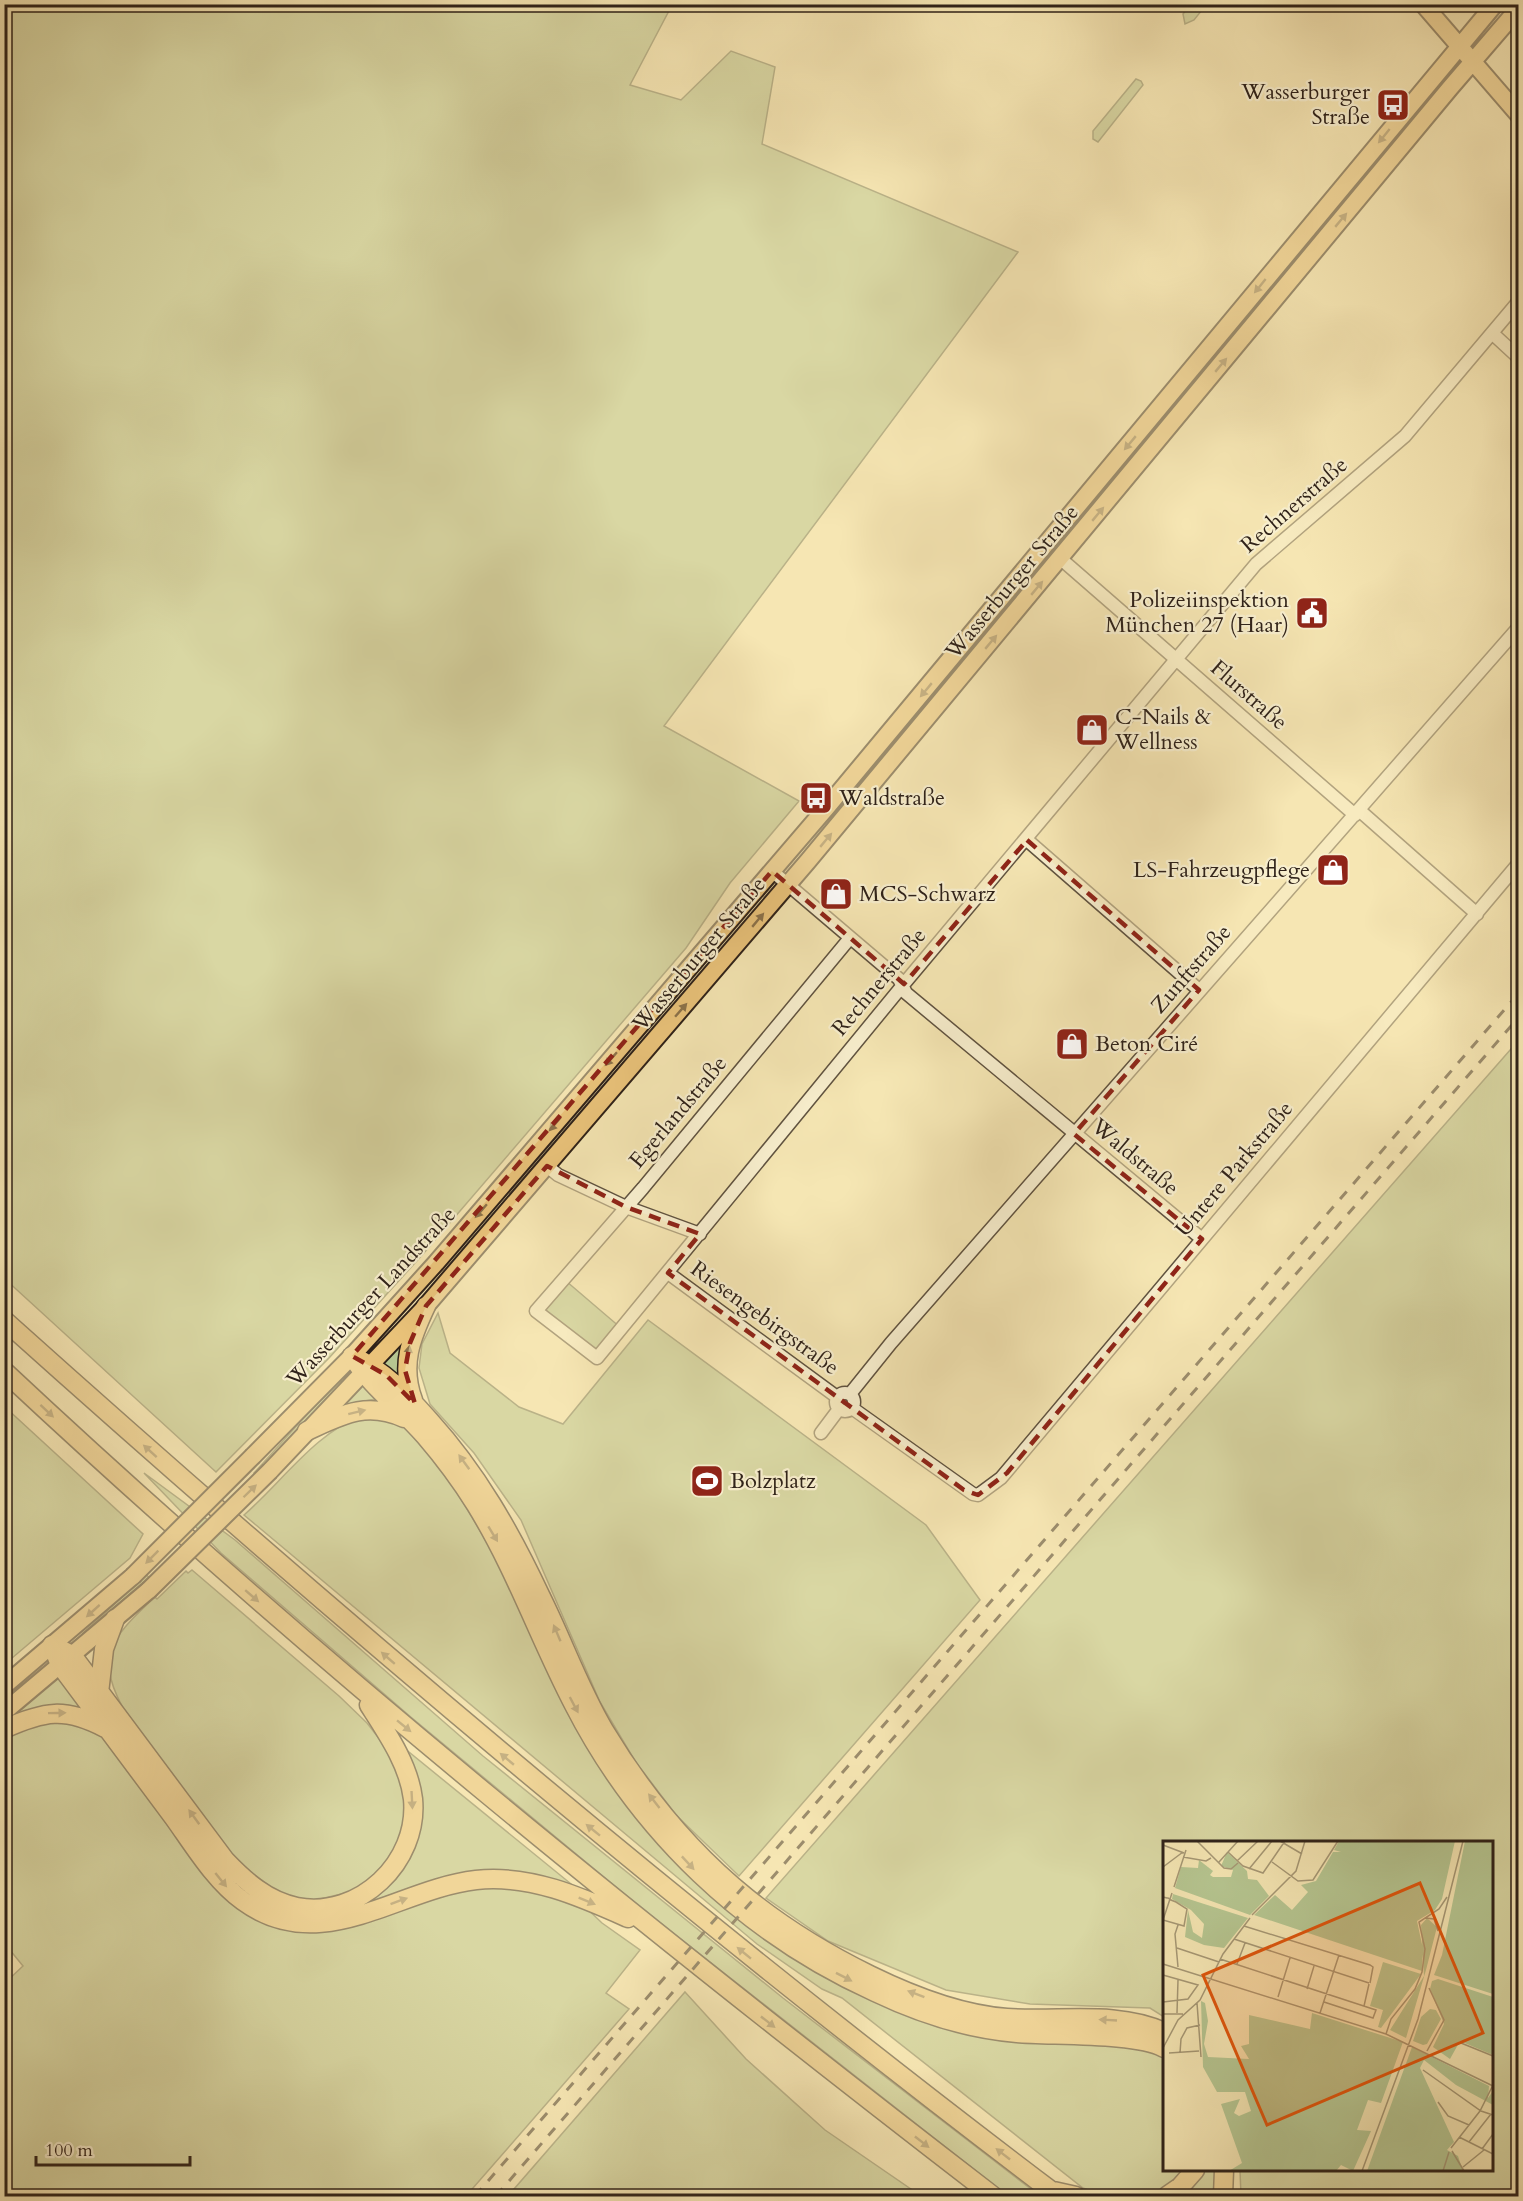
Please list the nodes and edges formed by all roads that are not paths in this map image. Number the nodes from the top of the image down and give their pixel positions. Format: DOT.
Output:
graph roads {
  1 [pos="1423,4"];
  2 [pos="1495,4"];
  3 [pos="1518,9"];
  4 [pos="1459,46"];
  5 [pos="1473,61"];
  6 [pos="1518,114"];
  7 [pos="1518,302"];
  8 [pos="1492,333"];
  9 [pos="1518,357"];
  10 [pos="1061,559"];
  11 [pos="1518,628"];
  12 [pos="1177,661"];
  13 [pos="1357,812"];
  14 [pos="1027,840"];
  15 [pos="1518,864"];
  16 [pos="772,870"];
  17 [pos="788,884"];
  18 [pos="1477,914"];
  19 [pos="850,938"];
  20 [pos="903,985"];
  21 [pos="1199,990"];
  22 [pos="1074,1134"];
  23 [pos="519,1166"];
  24 [pos="548,1166"];
  25 [pos="535,1181"];
  26 [pos="626,1207"];
  27 [pos="700,1234"];
  28 [pos="1202,1239"];
  29 [pos="668,1274"];
  30 [pos="426,1306"];
  31 [pos="4,1320"];
  32 [pos="352,1356"];
  33 [pos="600,1357"];
  34 [pos="367,1369"];
  35 [pos="4,1371"];
  36 [pos="850,1394"];
  37 [pos="838,1403"];
  38 [pos="852,1408"];
  39 [pos="412,1412"];
  40 [pos="307,1431"];
  41 [pos="821,1433"];
  42 [pos="115,1619"];
  43 [pos="52,1645"];
  44 [pos="66,1660"];
  45 [pos="4,1686"];
  46 [pos="358,1689"];
  47 [pos="99,1693"];
  48 [pos="4,1713"];
  49 [pos="4,1729"];
  50 [pos="109,1730"];
  51 [pos="651,1929"];
  52 [pos="1163,2032"];
  53 [pos="1163,2048"];
  54 [pos="1193,2171"];
  55 [pos="1224,2171"];
  56 [pos="1053,2193"];
  57 [pos="993,2196"];
  58 [pos="1076,2196"];
  59 [pos="1167,2196"];
  60 [pos="1223,2196"];
  1 -- 4 [label="main road"];
  2 -- 4 [label="main road, Wasserburger Straße"];
  3 -- 5 [label="main road, Wasserburger Straße"];
  4 -- 5 [label="main road"];
  4 -- 16 [label="main road, Wasserburger Straße, one-way"];
  5 -- 6 [label="main road"];
  10 -- 5 [label="main road, Wasserburger Straße, one-way"];
  7 -- 8 [label="street, Rechnerstraße"];
  8 -- 9 [label="street"];
  8 -- 12 [label="street, Rechnerstraße"];
  10 -- 12 [label="street, Flurstraße"];
  17 -- 10 [label="main road, Wasserburger Straße, one-way"];
  11 -- 13 [label="street, Zunftstraße"];
  12 -- 13 [label="street, Flurstraße"];
  12 -- 14 [label="street, Rechnerstraße"];
  13 -- 18 [label="street, Flurstraße"];
  13 -- 21 [label="street, Zunftstraße"];
  14 -- 20 [label="street, Rechnerstraße"];
  14 -- 21 [label="street"];
  15 -- 18 [label="street, Untere Parkstraße"];
  16 -- 17 [label="street, Waldstraße"];
  16 -- 23 [label="main road, Wasserburger Straße, one-way"];
  17 -- 19 [label="street, Waldstraße"];
  24 -- 17 [label="main road, Wasserburger Straße, one-way"];
  18 -- 28 [label="street, Untere Parkstraße"];
  19 -- 20 [label="street, Waldstraße"];
  19 -- 26 [label="street, Egerlandstraße"];
  20 -- 22 [label="street, Waldstraße"];
  20 -- 27 [label="street, Rechnerstraße"];
  21 -- 22 [label="street, Zunftstraße"];
  22 -- 28 [label="street, Waldstraße"];
  22 -- 36 [label="street, Zunftstraße"];
  23 -- 32 [label="main road, Wasserburger Landstraße, one-way"];
  24 -- 25 [label="main road, Wasserburger Straße"];
  24 -- 26 [label="street"];
  25 -- 30 [label="main road, Wasserburger Landstraße"];
  26 -- 27 [label="street"];
  26 -- 33 [label="street, Egerlandstraße"];
  27 -- 29 [label="street, Rechnerstraße"];
  28 -- 38 [label="street, Untere Parkstraße"];
  29 -- 33 [label="street, Rechnerstraße"];
  29 -- 37 [label="street, Riesengebirgstraße"];
  30 -- 34 [label="main road, Wasserburger Landstraße"];
  39 -- 30 [label="highway, one-way"];
  56 -- 31 [label="highway, one-way"];
  32 -- 34 [label="highway"];
  32 -- 43 [label="main road, Wasserburger Landstraße, one-way, bridge"];
  34 -- 39 [label="highway"];
  34 -- 40 [label="main road, Wasserburger Landstraße"];
  35 -- 46 [label="highway, one-way"];
  36 -- 37 [label="street"];
  36 -- 38 [label="street"];
  37 -- 38 [label="street"];
  37 -- 41 [label="street, Riesengebirgstraße"];
  40 -- 39 [label="highway, one-way"];
  52 -- 39 [label="highway, one-way"];
  39 -- 53 [label="highway, one-way"];
  42 -- 40 [label="main road, Wasserburger Landstraße, one-way, bridge"];
  42 -- 44 [label="main road"];
  42 -- 47 [label="highway"];
  43 -- 44 [label="highway"];
  43 -- 45 [label="main road"];
  44 -- 47 [label="highway"];
  44 -- 48 [label="main road"];
  44 -- 50 [label="highway"];
  46 -- 47 [label="highway, one-way"];
  46 -- 51 [label="highway, one-way"];
  49 -- 50 [label="highway, one-way"];
  50 -- 51 [label="highway, one-way"];
  51 -- 57 [label="highway, one-way"];
  54 -- 59 [label="highway"];
  55 -- 60 [label="highway"];
  56 -- 58 [label="highway"];
}
